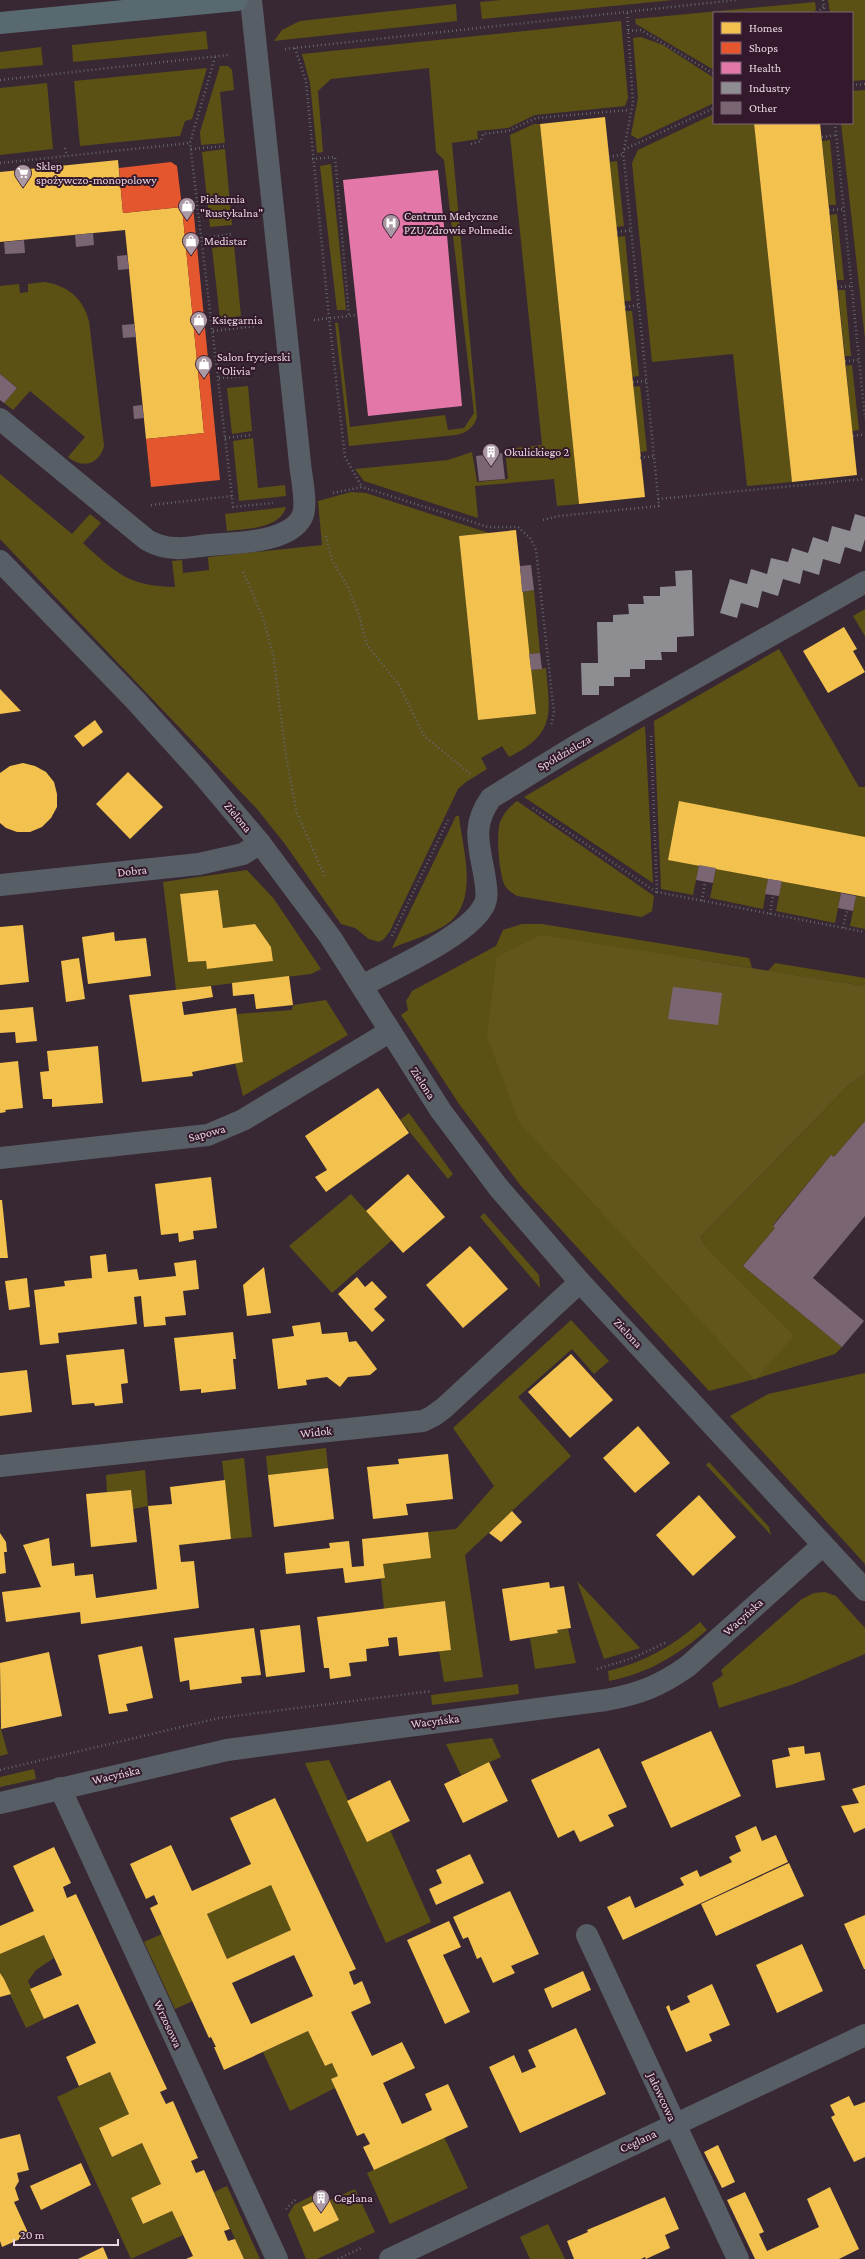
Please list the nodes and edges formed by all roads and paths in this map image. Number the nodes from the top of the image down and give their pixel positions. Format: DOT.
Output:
graph roads {
  1 [pos="237,0"];
  2 [pos="251,0"];
  3 [pos="736,0"];
  4 [pos="823,0"];
  5 [pos="824,5"];
  6 [pos="627,12"];
  7 [pos="817,12"];
  8 [pos="825,12"];
  9 [pos="0,23"];
  10 [pos="628,31"];
  11 [pos="295,48"];
  12 [pos="257,52"];
  13 [pos="215,57"];
  14 [pos="713,73"];
  15 [pos="0,80"];
  16 [pos="865,84"];
  17 [pos="853,85"];
  18 [pos="713,108"];
  19 [pos="630,110"];
  20 [pos="835,124"];
  21 [pos="837,135"];
  22 [pos="822,136"];
  23 [pos="190,143"];
  24 [pos="471,144"];
  25 [pos="225,146"];
  26 [pos="65,148"];
  27 [pos="191,149"];
  28 [pos="624,150"];
  29 [pos="624,154"];
  30 [pos="67,156"];
  31 [pos="609,157"];
  32 [pos="312,159"];
  33 [pos="0,163"];
  34 [pos="844,209"];
  35 [pos="829,210"];
  36 [pos="632,230"];
  37 [pos="617,232"];
  38 [pos="233,234"];
  39 [pos="202,238"];
  40 [pos="852,286"];
  41 [pos="838,287"];
  42 [pos="639,306"];
  43 [pos="625,307"];
  44 [pos="357,315"];
  45 [pos="349,316"];
  46 [pos="329,318"];
  47 [pos="859,360"];
  48 [pos="845,361"];
  49 [pos="247,376"];
  50 [pos="219,378"];
  51 [pos="646,381"];
  52 [pos="632,382"];
  53 [pos="865,418"];
  54 [pos="0,419"];
  55 [pos="865,434"];
  56 [pos="252,435"];
  57 [pos="853,436"];
  58 [pos="225,438"];
  59 [pos="654,456"];
  60 [pos="640,458"];
  61 [pos="865,479"];
  62 [pos="362,487"];
  63 [pos="232,496"];
  64 [pos="658,499"];
  65 [pos="303,500"];
  66 [pos="543,520"];
  67 [pos="126,522"];
  68 [pos="325,530"];
  69 [pos="231,544"];
  70 [pos="3,568"];
  71 [pos="865,582"];
  72 [pos="650,703"];
  73 [pos="549,728"];
  74 [pos="474,776"];
  75 [pos="507,786"];
  76 [pos="450,816"];
  77 [pos="260,843"];
  78 [pos="325,878"];
  79 [pos="705,882"];
  80 [pos="0,885"];
  81 [pos="657,892"];
  82 [pos="774,895"];
  83 [pos="702,901"];
  84 [pos="847,910"];
  85 [pos="770,914"];
  86 [pos="843,928"];
  87 [pos="865,932"];
  88 [pos="392,937"];
  89 [pos="362,986"];
  90 [pos="389,1032"];
  91 [pos="0,1158"];
  92 [pos="580,1282"];
  93 [pos="0,1466"];
  94 [pos="823,1545"];
  95 [pos="865,1590"];
  96 [pos="667,1642"];
  97 [pos="594,1670"];
  98 [pos="439,1690"];
  99 [pos="0,1770"];
  100 [pos="60,1788"];
  101 [pos="0,1803"];
  102 [pos="587,1935"];
  103 [pos="865,2035"];
  104 [pos="675,2124"];
  105 [pos="277,2259"];
  106 [pos="390,2259"];
  107 [pos="738,2259"];
  1 -- 9 [label="main road"];
  2 -- 12 [label="street"];
  3 -- 6 [label="path"];
  4 -- 5 [label="path"];
  5 -- 7 [label="path"];
  5 -- 8 [label="path"];
  6 -- 10 [label="path"];
  6 -- 11 [label="path"];
  10 -- 14 [label="path"];
  10 -- 19 [label="path"];
  11 -- 12 [label="path"];
  11 -- 32 [label="path"];
  12 -- 13 [label="path"];
  12 -- 65 [label="street"];
  13 -- 15 [label="path"];
  13 -- 23 [label="path"];
  16 -- 17 [label="path"];
  18 -- 28 [label="path"];
  19 -- 24 [label="path"];
  19 -- 28 [label="path"];
  20 -- 21 [label="path"];
  21 -- 22 [label="path"];
  21 -- 34 [label="path"];
  23 -- 27 [label="path"];
  23 -- 30 [label="path"];
  25 -- 27 [label="path"];
  26 -- 30 [label="path"];
  27 -- 39 [label="path"];
  28 -- 29 [label="path"];
  29 -- 31 [label="path"];
  29 -- 36 [label="path"];
  30 -- 33 [label="path"];
  32 -- 45 [label="path"];
  32 -- 46 [label="path"];
  34 -- 35 [label="path"];
  34 -- 40 [label="path"];
  36 -- 37 [label="path"];
  36 -- 42 [label="path"];
  38 -- 39 [label="path"];
  39 -- 50 [label="path"];
  40 -- 41 [label="path"];
  40 -- 47 [label="path"];
  42 -- 43 [label="path"];
  42 -- 51 [label="path"];
  44 -- 45 [label="path"];
  45 -- 46 [label="path"];
  46 -- 62 [label="path"];
  47 -- 48 [label="path"];
  47 -- 53 [label="path"];
  49 -- 50 [label="path"];
  50 -- 58 [label="path"];
  51 -- 52 [label="path"];
  51 -- 59 [label="path"];
  54 -- 67 [label="street"];
  55 -- 57 [label="path"];
  56 -- 58 [label="path"];
  58 -- 63 [label="path"];
  59 -- 60 [label="path"];
  59 -- 64 [label="path"];
  61 -- 64 [label="path"];
  62 -- 65 [label="path"];
  62 -- 73 [label="path"];
  63 -- 65 [label="path"];
  63 -- 67 [label="path"];
  64 -- 66 [label="path"];
  65 -- 69 [label="street"];
  67 -- 69 [label="street"];
  68 -- 74 [label="path"];
  69 -- 78 [label="path"];
  70 -- 77 [label="street, Zielona"];
  71 -- 72 [label="street, Spółdzielcza"];
  72 -- 75 [label="street, Spółdzielcza"];
  72 -- 81 [label="path"];
  75 -- 81 [label="path"];
  75 -- 89 [label="street, Spółdzielcza"];
  76 -- 88 [label="path"];
  77 -- 80 [label="street, Dobra"];
  77 -- 89 [label="street, Zielona"];
  79 -- 83 [label="path"];
  81 -- 83 [label="path"];
  82 -- 85 [label="path"];
  83 -- 85 [label="path"];
  84 -- 86 [label="path"];
  85 -- 86 [label="path"];
  86 -- 87 [label="path"];
  89 -- 90 [label="street, Zielona"];
  90 -- 91 [label="street, Sapowa"];
  90 -- 92 [label="street, Zielona"];
  92 -- 93 [label="street, Widok"];
  92 -- 94 [label="street, Zielona"];
  94 -- 95 [label="street, Zielona"];
  94 -- 100 [label="street, Wacyńska"];
  96 -- 97 [label="path"];
  98 -- 99 [label="path"];
  100 -- 101 [label="street, Wacyńska"];
  100 -- 105 [label="street, Wrzosowa"];
  102 -- 104 [label="street, Jałowcowa"];
  103 -- 104 [label="street, Ceglana"];
  104 -- 106 [label="street, Ceglana"];
  104 -- 107 [label="street, Jałowcowa"];
}
